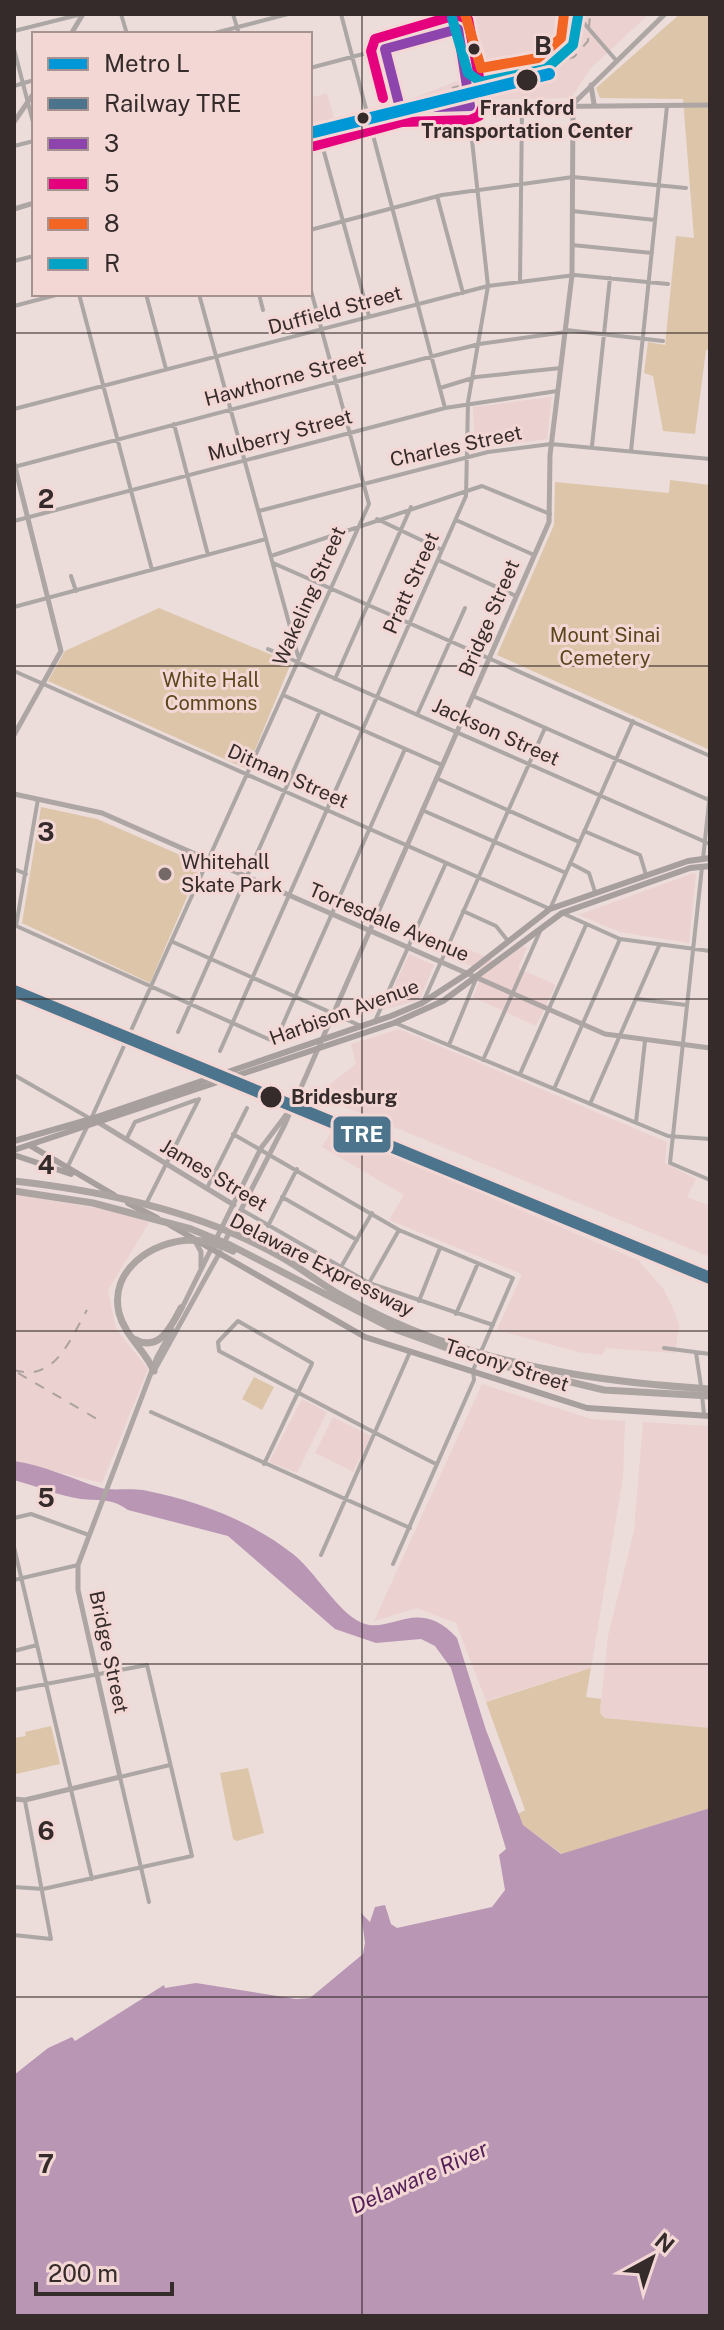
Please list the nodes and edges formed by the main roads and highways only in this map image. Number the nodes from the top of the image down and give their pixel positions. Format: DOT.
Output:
graph roads {
  1 [pos="83,14"];
  2 [pos="665,14"];
  3 [pos="72,32"];
  4 [pos="591,85"];
  5 [pos="32,96"];
  6 [pos="573,104"];
  7 [pos="594,104"];
  8 [pos="710,105"];
  9 [pos="14,122"];
  10 [pos="312,132"];
  11 [pos="14,466"];
  12 [pos="14,735"];
  13 [pos="14,794"];
  14 [pos="707,857"];
  15 [pos="706,866"];
  16 [pos="550,909"];
  17 [pos="562,913"];
  18 [pos="539,916"];
  19 [pos="544,924"];
  20 [pos="368,931"];
  21 [pos="468,973"];
  22 [pos="476,977"];
  23 [pos="392,1020"];
  24 [pos="322,1040"];
  25 [pos="710,1048"];
  26 [pos="318,1049"];
  27 [pos="289,1111"];
  28 [pos="91,1119"];
  29 [pos="100,1123"];
  30 [pos="16,1139"];
  31 [pos="31,1146"];
  32 [pos="14,1152"];
  33 [pos="87,1180"];
  34 [pos="14,1181"];
  35 [pos="14,1191"];
  36 [pos="237,1207"];
  37 [pos="194,1238"];
  38 [pos="238,1250"];
  39 [pos="217,1251"];
  40 [pos="197,1279"];
  41 [pos="181,1308"];
  42 [pos="131,1337"];
  43 [pos="474,1354"];
  44 [pos="154,1371"];
  45 [pos="708,1392"];
  46 [pos="707,1416"];
  47 [pos="14,1799"];
  1 -- 3 [label="main road"];
  2 -- 4 [label="main road"];
  4 -- 6 [label="main road"];
  4 -- 7 [label="main road"];
  5 -- 9 [label="main road"];
  6 -- 7 [label="main road"];
  6 -- 10 [label="main road"];
  6 -- 20 [label="main road, Bridge Street"];
  7 -- 8 [label="main road"];
  11 -- 12 [label="main road"];
  13 -- 20 [label="main road, Torresdale Avenue"];
  14 -- 16 [label="main road, Harbison Avenue"];
  15 -- 17 [label="main road, Harbison Avenue"];
  16 -- 17 [label="main road"];
  16 -- 18 [label="main road, Harbison Avenue"];
  17 -- 19 [label="main road, Harbison Avenue"];
  18 -- 19 [label="main road"];
  18 -- 21 [label="main road, Harbison Avenue"];
  19 -- 22 [label="main road, Harbison Avenue"];
  20 -- 21 [label="main road, Torresdale Avenue"];
  20 -- 24 [label="main road, Bridge Street"];
  21 -- 22 [label="main road, Torresdale Avenue"];
  21 -- 23 [label="main road, Harbison Avenue"];
  22 -- 23 [label="main road, Harbison Avenue"];
  22 -- 25 [label="main road, Torresdale Avenue"];
  23 -- 24 [label="main road, Harbison Avenue"];
  23 -- 26 [label="main road, Harbison Avenue"];
  24 -- 26 [label="main road, Bridge Street"];
  24 -- 28 [label="main road, Harbison Avenue"];
  26 -- 27 [label="main road, Bridge Street"];
  26 -- 29 [label="main road, Harbison Avenue"];
  27 -- 36 [label="main road, Bridge Street"];
  27 -- 36 [label="main road, Bridge Street"];
  28 -- 29 [label="main road, James Street"];
  28 -- 30 [label="main road, Harbison Avenue"];
  29 -- 31 [label="main road, Harbison Avenue"];
  29 -- 36 [label="main road, James Street"];
  30 -- 31 [label="main road, Tacony Street"];
  31 -- 32 [label="main road, Harbison Avenue"];
  31 -- 33 [label="main road, Tacony Street"];
  32 -- 33 [label="main road"];
  33 -- 37 [label="main road, Tacony Street"];
  34 -- 43 [label="highway, Delaware Expressway"];
  35 -- 38 [label="highway, Delaware Expressway"];
  36 -- 39 [label="main road, Bridge Street"];
  37 -- 39 [label="main road, Tacony Street"];
  37 -- 40 [label="main road"];
  38 -- 42 [label="highway"];
  38 -- 43 [label="highway, Delaware Expressway"];
  39 -- 40 [label="main road, Bridge Street"];
  39 -- 44 [label="main road, Bridge Street"];
  39 -- 46 [label="main road, Tacony Street"];
  40 -- 41 [label="main road, Bridge Street"];
  41 -- 42 [label="highway"];
  41 -- 44 [label="main road, Bridge Street"];
  42 -- 44 [label="highway"];
  43 -- 45 [label="highway, Delaware Expressway"];
  44 -- 47 [label="main road, Bridge Street"];
}
